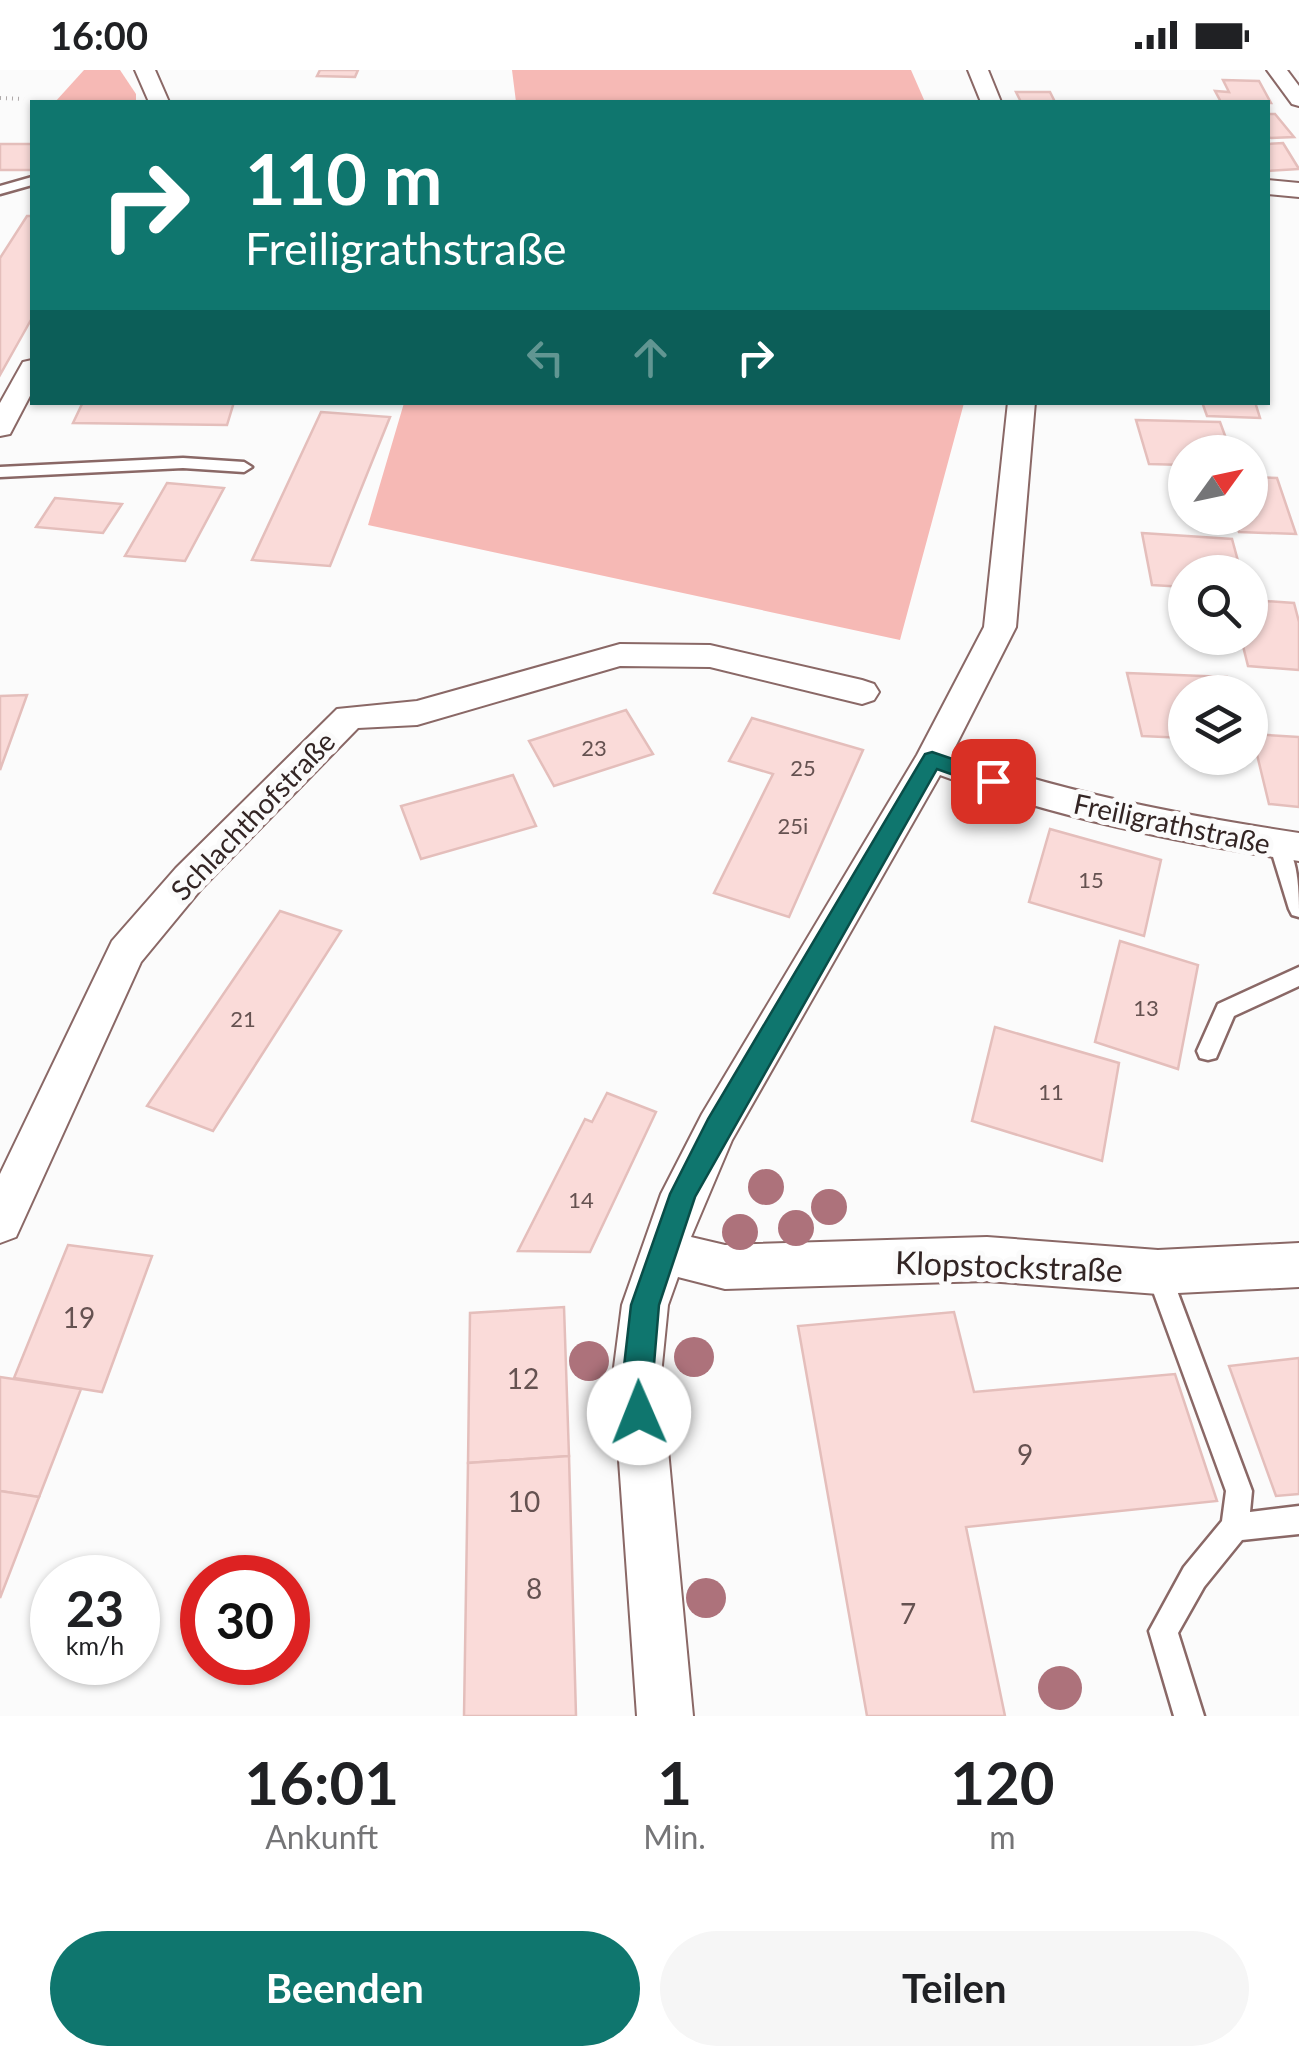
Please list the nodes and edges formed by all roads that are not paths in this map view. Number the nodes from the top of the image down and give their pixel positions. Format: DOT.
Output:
graph roads {
  1 [pos="145,70"];
  2 [pos="978,70"];
  3 [pos="1277,70"];
  4 [pos="157,100"];
  5 [pos="990,100"];
  6 [pos="1299,100"];
  7 [pos="30,182"];
  8 [pos="1270,188"];
  9 [pos="0,190"];
  10 [pos="1299,190"];
  11 [pos="30,372"];
  12 [pos="1022,405"];
  13 [pos="0,428"];
  14 [pos="244,467"];
  15 [pos="0,472"];
  16 [pos="862,692"];
  17 [pos="932,759"];
  18 [pos="1290,847"];
  19 [pos="1299,910"];
  20 [pos="1299,976"];
  21 [pos="1208,1051"];
  22 [pos="0,1222"];
  23 [pos="661,1252"];
  24 [pos="1299,1265"];
  25 [pos="1158,1272"];
  26 [pos="1299,1520"];
  27 [pos="1235,1527"];
  28 [pos="665,1716"];
  29 [pos="1189,1716"];
  1 -- 4 [label="street"];
  2 -- 5 [label="street"];
  3 -- 6 [label="street"];
  7 -- 9 [label="lane"];
  8 -- 10 [label="street"];
  11 -- 13 [label="street"];
  12 -- 17 [label="street"];
  14 -- 15 [label="lane"];
  16 -- 22 [label="street, Schlachthofstraße"];
  17 -- 18 [label="street, Freiligrathstraße"];
  17 -- 23 [label="street"];
  18 -- 19 [label="lane"];
  20 -- 21 [label="lane"];
  23 -- 25 [label="street, Klopstockstraße"];
  23 -- 28 [label="street"];
  24 -- 25 [label="street, Klopstockstraße"];
  25 -- 27 [label="lane"];
  26 -- 27 [label="lane"];
  27 -- 29 [label="lane"];
}
